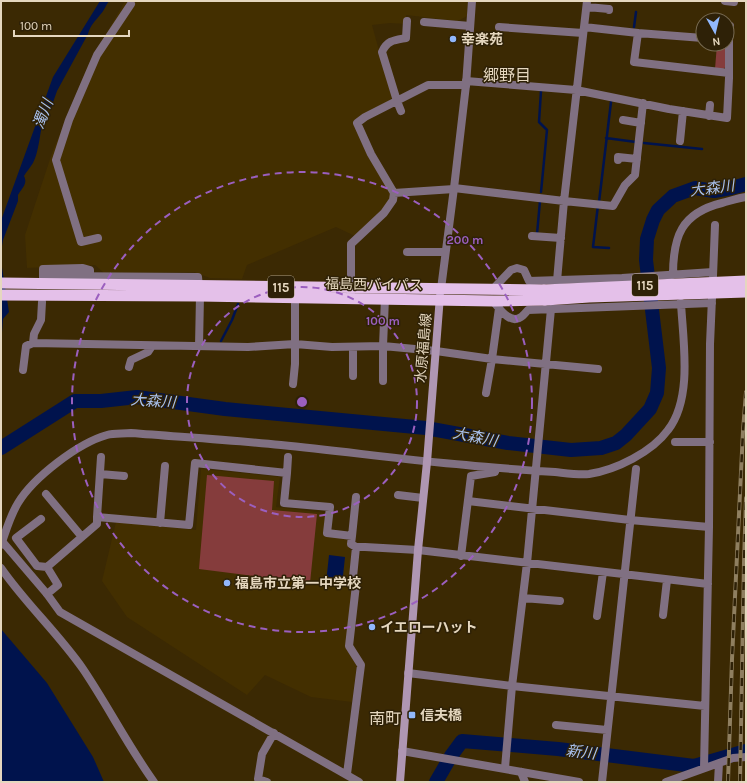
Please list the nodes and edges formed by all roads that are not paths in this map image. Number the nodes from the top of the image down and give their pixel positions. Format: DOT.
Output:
graph roads {
  1 [pos="472,1"];
  2 [pos="131,4"];
  3 [pos="587,4"];
  4 [pos="609,10"];
  5 [pos="407,21"];
  6 [pos="424,22"];
  7 [pos="470,26"];
  8 [pos="499,27"];
  9 [pos="583,30"];
  10 [pos="638,33"];
  11 [pos="695,37"];
  12 [pos="728,52"];
  13 [pos="729,73"];
  14 [pos="466,83"];
  15 [pos="576,90"];
  16 [pos="396,101"];
  17 [pos="643,103"];
  18 [pos="710,105"];
  19 [pos="401,111"];
  20 [pos="683,111"];
  21 [pos="709,116"];
  22 [pos="622,120"];
  23 [pos="641,123"];
  24 [pos="680,141"];
  25 [pos="637,159"];
  26 [pos="618,160"];
  27 [pos="454,189"];
  28 [pos="394,193"];
  29 [pos="746,197"];
  30 [pos="564,201"];
  31 [pos="715,225"];
  32 [pos="532,236"];
  33 [pos="98,238"];
  34 [pos="561,238"];
  35 [pos="407,252"];
  36 [pos="445,252"];
  37 [pos="673,275"];
  38 [pos="43,278"];
  39 [pos="557,281"];
  40 [pos="746,281"];
  41 [pos="1,283"];
  42 [pos="492,290"];
  43 [pos="200,291"];
  44 [pos="746,292"];
  45 [pos="295,293"];
  46 [pos="351,293"];
  47 [pos="441,294"];
  48 [pos="1,295"];
  49 [pos="385,298"];
  50 [pos="546,300"];
  51 [pos="42,302"];
  52 [pos="496,304"];
  53 [pos="678,304"];
  54 [pos="33,343"];
  55 [pos="295,344"];
  56 [pos="152,346"];
  57 [pos="199,346"];
  58 [pos="353,346"];
  59 [pos="383,346"];
  60 [pos="436,351"];
  61 [pos="492,359"];
  62 [pos="546,364"];
  63 [pos="129,367"];
  64 [pos="598,369"];
  65 [pos="22,370"];
  66 [pos="353,376"];
  67 [pos="383,381"];
  68 [pos="293,384"];
  69 [pos="486,394"];
  70 [pos="675,442"];
  71 [pos="710,442"];
  72 [pos="101,457"];
  73 [pos="288,457"];
  74 [pos="427,458"];
  75 [pos="165,466"];
  76 [pos="496,468"];
  77 [pos="536,469"];
  78 [pos="636,469"];
  79 [pos="287,473"];
  80 [pos="100,474"];
  81 [pos="124,476"];
  82 [pos="46,494"];
  83 [pos="398,496"];
  84 [pos="356,497"];
  85 [pos="423,498"];
  86 [pos="468,501"];
  87 [pos="532,509"];
  88 [pos="97,517"];
  89 [pos="41,519"];
  90 [pos="630,520"];
  91 [pos="160,523"];
  92 [pos="710,527"];
  93 [pos="352,536"];
  94 [pos="82,537"];
  95 [pos="1,542"];
  96 [pos="356,547"];
  97 [pos="418,550"];
  98 [pos="461,556"];
  99 [pos="527,563"];
  100 [pos="47,567"];
  101 [pos="1,568"];
  102 [pos="603,572"];
  103 [pos="625,575"];
  104 [pos="667,580"];
  105 [pos="708,584"];
  106 [pos="47,594"];
  107 [pos="522,598"];
  108 [pos="560,601"];
  109 [pos="663,615"];
  110 [pos="597,616"];
  111 [pos="408,674"];
  112 [pos="512,686"];
  113 [pos="611,696"];
  114 [pos="705,706"];
  115 [pos="556,726"];
  116 [pos="607,730"];
  117 [pos="274,733"];
  118 [pos="402,751"];
  119 [pos="746,757"];
  120 [pos="718,763"];
  121 [pos="505,768"];
  122 [pos="704,768"];
  123 [pos="521,772"];
  124 [pos="347,774"];
  125 [pos="154,782"];
  126 [pos="267,782"];
  127 [pos="359,782"];
  128 [pos="400,782"];
  129 [pos="525,782"];
  130 [pos="579,782"];
  131 [pos="602,782"];
  132 [pos="666,782"];
  133 [pos="718,782"];
  1 -- 7 [label="street"];
  2 -- 33 [label="street"];
  3 -- 4 [label="street"];
  3 -- 9 [label="street"];
  5 -- 16 [label="street"];
  6 -- 7 [label="street"];
  7 -- 14 [label="street"];
  8 -- 9 [label="street"];
  9 -- 10 [label="street"];
  9 -- 15 [label="street"];
  10 -- 11 [label="street"];
  10 -- 13 [label="street"];
  12 -- 13 [label="street"];
  13 -- 21 [label="street"];
  14 -- 15 [label="street"];
  14 -- 16 [label="street"];
  14 -- 27 [label="street"];
  15 -- 17 [label="street"];
  15 -- 30 [label="street"];
  16 -- 19 [label="street"];
  16 -- 28 [label="street"];
  17 -- 20 [label="street"];
  17 -- 23 [label="street"];
  18 -- 21 [label="street"];
  20 -- 21 [label="street"];
  20 -- 24 [label="street"];
  22 -- 23 [label="street"];
  23 -- 25 [label="street"];
  25 -- 26 [label="street"];
  25 -- 30 [label="street"];
  27 -- 28 [label="street"];
  27 -- 30 [label="street"];
  27 -- 36 [label="street"];
  28 -- 46 [label="street"];
  29 -- 37 [label="street"];
  30 -- 34 [label="street"];
  31 -- 37 [label="street"];
  32 -- 34 [label="street"];
  34 -- 39 [label="street"];
  35 -- 36 [label="street"];
  36 -- 47 [label="street"];
  37 -- 39 [label="street"];
  38 -- 43 [label="street"];
  39 -- 42 [label="street"];
  40 -- 50 [label="highway, 福島西バイパス / 115, bridge"];
  41 -- 43 [label="highway, 福島西バイパス / 115"];
  42 -- 47 [label="highway, 福島西バイパス / 115"];
  42 -- 50 [label="highway, 福島西バイパス / 115"];
  43 -- 45 [label="highway, 福島西バイパス / 115"];
  43 -- 48 [label="highway, 福島西バイパス / 115"];
  43 -- 57 [label="street"];
  44 -- 50 [label="highway, 福島西バイパス / 115, bridge"];
  45 -- 46 [label="highway, 福島西バイパス / 115"];
  45 -- 55 [label="street"];
  46 -- 47 [label="highway, 福島西バイパス / 115"];
  46 -- 49 [label="highway, 福島西バイパス / 115"];
  47 -- 49 [label="highway, 福島西バイパス / 115"];
  47 -- 52 [label="highway, 福島西バイパス / 115"];
  47 -- 60 [label="main road, 水原福島線"];
  49 -- 59 [label="street"];
  50 -- 52 [label="highway, 福島西バイパス / 115"];
  50 -- 52 [label="street"];
  50 -- 53 [label="street"];
  50 -- 62 [label="street"];
  51 -- 54 [label="street"];
  52 -- 61 [label="street"];
  53 -- 71 [label="street"];
  53 -- 77 [label="street"];
  54 -- 56 [label="street"];
  54 -- 65 [label="street"];
  55 -- 57 [label="street"];
  55 -- 58 [label="street"];
  55 -- 68 [label="street"];
  56 -- 57 [label="street"];
  56 -- 63 [label="street"];
  58 -- 59 [label="street"];
  58 -- 66 [label="street"];
  59 -- 60 [label="street"];
  59 -- 67 [label="street"];
  60 -- 61 [label="street"];
  60 -- 74 [label="main road, 水原福島線"];
  61 -- 62 [label="street"];
  61 -- 69 [label="street"];
  62 -- 64 [label="street"];
  62 -- 77 [label="street"];
  70 -- 71 [label="street"];
  71 -- 92 [label="street"];
  72 -- 80 [label="street"];
  73 -- 79 [label="street"];
  74 -- 76 [label="street"];
  74 -- 85 [label="main road, 水原福島線"];
  74 -- 95 [label="street"];
  75 -- 91 [label="street"];
  76 -- 77 [label="street"];
  76 -- 86 [label="street"];
  77 -- 87 [label="street"];
  78 -- 90 [label="street"];
  79 -- 91 [label="street"];
  79 -- 93 [label="street"];
  80 -- 81 [label="street"];
  80 -- 88 [label="street"];
  82 -- 94 [label="street"];
  83 -- 85 [label="street"];
  84 -- 93 [label="street"];
  85 -- 97 [label="main road, 水原福島線"];
  86 -- 87 [label="street"];
  86 -- 98 [label="street"];
  87 -- 90 [label="street"];
  87 -- 99 [label="street"];
  88 -- 91 [label="street"];
  88 -- 94 [label="street"];
  89 -- 100 [label="street"];
  90 -- 92 [label="street"];
  90 -- 103 [label="street"];
  92 -- 105 [label="street"];
  93 -- 96 [label="street"];
  94 -- 100 [label="street"];
  95 -- 106 [label="street"];
  96 -- 97 [label="street"];
  96 -- 124 [label="street"];
  97 -- 98 [label="street"];
  97 -- 111 [label="main road, 水原福島線"];
  98 -- 99 [label="street"];
  99 -- 102 [label="street"];
  99 -- 107 [label="street"];
  100 -- 106 [label="street"];
  101 -- 125 [label="street"];
  102 -- 103 [label="street"];
  102 -- 110 [label="street"];
  103 -- 104 [label="street"];
  103 -- 113 [label="street"];
  104 -- 105 [label="street"];
  104 -- 109 [label="street"];
  105 -- 114 [label="street"];
  106 -- 117 [label="street"];
  107 -- 108 [label="street"];
  107 -- 112 [label="street"];
  111 -- 112 [label="street"];
  111 -- 118 [label="main road, 水原福島線"];
  112 -- 113 [label="street"];
  112 -- 121 [label="street"];
  113 -- 114 [label="street"];
  113 -- 116 [label="street"];
  114 -- 122 [label="street"];
  115 -- 116 [label="street"];
  116 -- 131 [label="street"];
  117 -- 124 [label="street"];
  117 -- 126 [label="street"];
  118 -- 121 [label="street"];
  118 -- 128 [label="main road, 水原福島線"];
  119 -- 120 [label="street"];
  120 -- 122 [label="street"];
  120 -- 133 [label="street"];
  121 -- 123 [label="street"];
  122 -- 132 [label="street"];
  123 -- 129 [label="street"];
  123 -- 130 [label="street"];
  124 -- 127 [label="street"];
}
